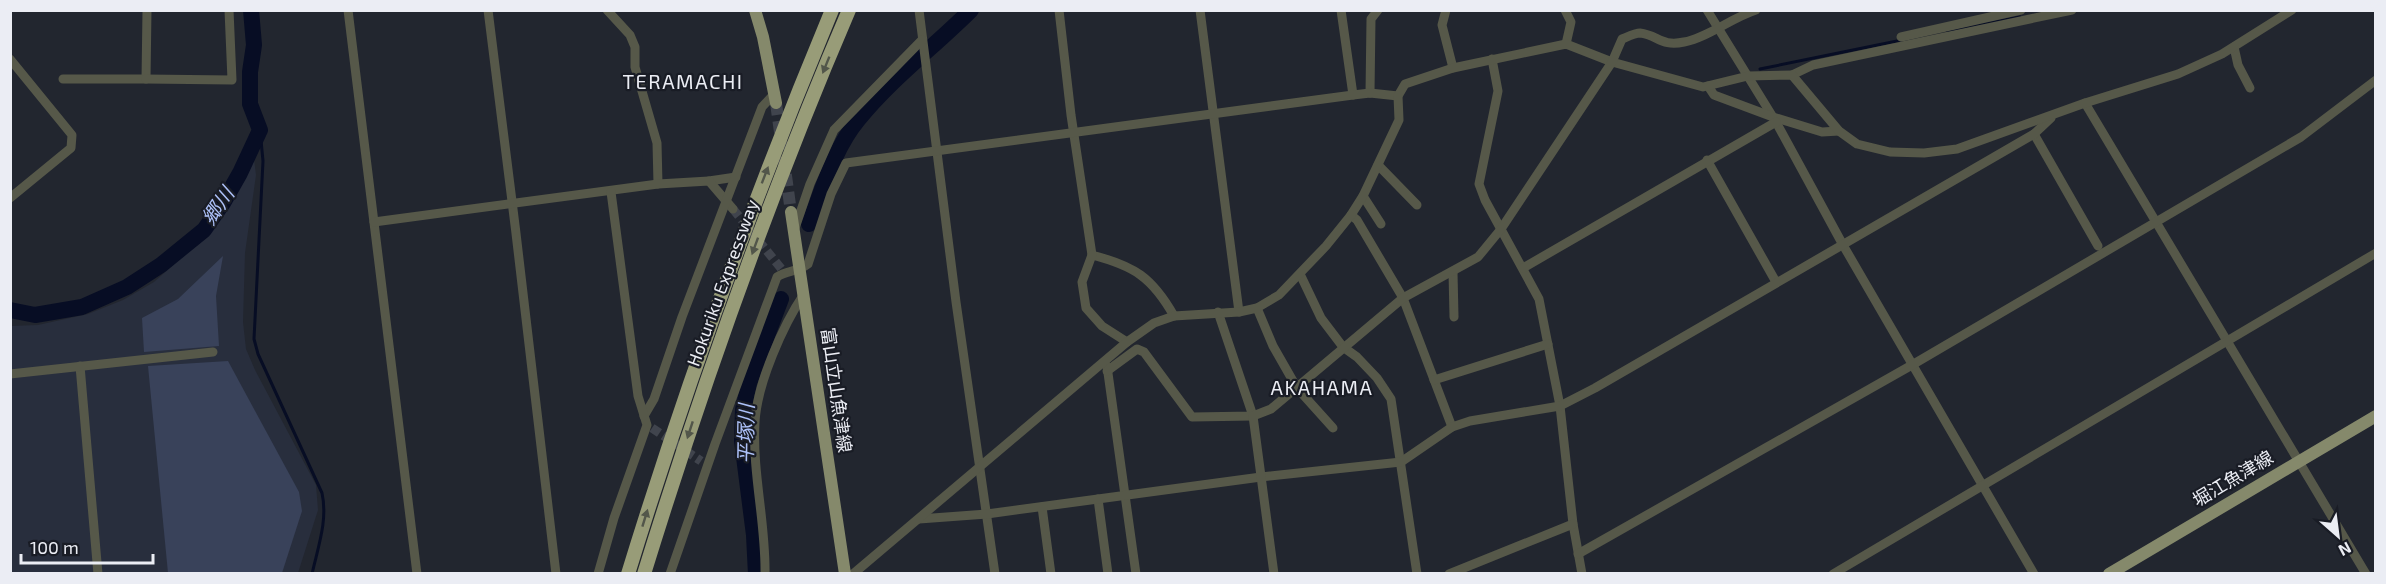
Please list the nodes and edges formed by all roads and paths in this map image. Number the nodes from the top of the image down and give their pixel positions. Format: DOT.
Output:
graph roads {
  1 [pos="147,10"];
  2 [pos="229,10"];
  3 [pos="348,10"];
  4 [pos="488,10"];
  5 [pos="607,10"];
  6 [pos="832,10"];
  7 [pos="849,10"];
  8 [pos="919,10"];
  9 [pos="1059,10"];
  10 [pos="1200,10"];
  11 [pos="1341,10"];
  12 [pos="1378,10"];
  13 [pos="1446,10"];
  14 [pos="1564,10"];
  15 [pos="1707,10"];
  16 [pos="1756,10"];
  17 [pos="2021,10"];
  18 [pos="2072,10"];
  19 [pos="2292,10"];
  20 [pos="759,12"];
  21 [pos="1717,27"];
  22 [pos="1900,37"];
  23 [pos="922,40"];
  24 [pos="1566,44"];
  25 [pos="2234,47"];
  26 [pos="10,59"];
  27 [pos="1492,59"];
  28 [pos="1612,62"];
  29 [pos="1453,68"];
  30 [pos="1791,75"];
  31 [pos="1748,76"];
  32 [pos="63,79"];
  33 [pos="146,79"];
  34 [pos="2376,80"];
  35 [pos="1708,86"];
  36 [pos="2250,88"];
  37 [pos="1370,93"];
  38 [pos="1353,95"];
  39 [pos="1398,96"];
  40 [pos="776,98"];
  41 [pos="2085,103"];
  42 [pos="1213,115"];
  43 [pos="2052,116"];
  44 [pos="1774,119"];
  45 [pos="1839,131"];
  46 [pos="1074,134"];
  47 [pos="2034,134"];
  48 [pos="937,153"];
  49 [pos="1707,160"];
  50 [pos="1378,165"];
  51 [pos="736,177"];
  52 [pos="709,181"];
  53 [pos="658,184"];
  54 [pos="611,192"];
  55 [pos="1363,196"];
  56 [pos="10,198"];
  57 [pos="511,205"];
  58 [pos="1417,205"];
  59 [pos="730,206"];
  60 [pos="791,212"];
  61 [pos="1351,215"];
  62 [pos="374,222"];
  63 [pos="2156,222"];
  64 [pos="1381,224"];
  65 [pos="1501,229"];
  66 [pos="794,230"];
  67 [pos="1843,245"];
  68 [pos="2098,246"];
  69 [pos="2376,253"];
  70 [pos="1092,255"];
  71 [pos="1522,268"];
  72 [pos="801,270"];
  73 [pos="1453,272"];
  74 [pos="1300,274"];
  75 [pos="1776,282"];
  76 [pos="804,294"];
  77 [pos="1403,298"];
  78 [pos="1257,308"];
  79 [pos="1218,312"];
  80 [pos="1239,312"];
  81 [pos="1174,316"];
  82 [pos="1454,317"];
  83 [pos="2228,340"];
  84 [pos="1127,342"];
  85 [pos="1548,344"];
  86 [pos="1343,347"];
  87 [pos="213,352"];
  88 [pos="1912,365"];
  89 [pos="80,366"];
  90 [pos="1107,366"];
  91 [pos="10,374"];
  92 [pos="1434,380"];
  93 [pos="1297,388"];
  94 [pos="1560,406"];
  95 [pos="1253,416"];
  96 [pos="2376,416"];
  97 [pos="648,423"];
  98 [pos="1452,427"];
  99 [pos="1333,428"];
  100 [pos="2299,461"];
  101 [pos="1401,462"];
  102 [pos="979,468"];
  103 [pos="1261,477"];
  104 [pos="1982,486"];
  105 [pos="1126,496"];
  106 [pos="1098,499"];
  107 [pos="1042,507"];
  108 [pos="987,514"];
  109 [pos="919,519"];
  110 [pos="1573,524"];
  111 [pos="1578,554"];
  112 [pos="98,573"];
  113 [pos="417,573"];
  114 [pos="556,573"];
  115 [pos="598,573"];
  116 [pos="628,573"];
  117 [pos="644,573"];
  118 [pos="670,573"];
  119 [pos="765,573"];
  120 [pos="845,573"];
  121 [pos="853,573"];
  122 [pos="995,573"];
  123 [pos="1051,573"];
  124 [pos="1108,573"];
  125 [pos="1136,573"];
  126 [pos="1274,573"];
  127 [pos="1417,573"];
  128 [pos="1449,573"];
  129 [pos="1582,573"];
  130 [pos="1833,573"];
  131 [pos="2034,573"];
  132 [pos="2109,573"];
  133 [pos="2366,573"];
  1 -- 33 [label="street"];
  2 -- 33 [label="street"];
  3 -- 62 [label="street"];
  4 -- 57 [label="street"];
  5 -- 53 [label="street"];
  116 -- 6 [label="highway, Hokuriku Expressway, one-way"];
  7 -- 117 [label="highway, Hokuriku Expressway, one-way"];
  8 -- 23 [label="street"];
  9 -- 46 [label="street"];
  10 -- 42 [label="street"];
  11 -- 38 [label="street"];
  12 -- 37 [label="street"];
  13 -- 29 [label="street"];
  14 -- 24 [label="street"];
  15 -- 21 [label="street"];
  16 -- 21 [label="street"];
  17 -- 22 [label="street"];
  18 -- 30 [label="street"];
  19 -- 25 [label="street"];
  20 -- 40 [label="main road"];
  21 -- 28 [label="street"];
  21 -- 31 [label="street"];
  23 -- 48 [label="street"];
  23 -- 66 [label="street"];
  24 -- 27 [label="street"];
  24 -- 28 [label="street"];
  25 -- 36 [label="street"];
  25 -- 41 [label="street"];
  26 -- 56 [label="street"];
  27 -- 29 [label="street"];
  27 -- 65 [label="street"];
  28 -- 35 [label="street"];
  28 -- 65 [label="street"];
  29 -- 39 [label="street"];
  30 -- 31 [label="street"];
  30 -- 45 [label="street"];
  31 -- 35 [label="street"];
  31 -- 44 [label="street"];
  32 -- 33 [label="street"];
  34 -- 63 [label="street"];
  35 -- 44 [label="street"];
  37 -- 38 [label="street"];
  37 -- 39 [label="street"];
  38 -- 42 [label="street"];
  39 -- 50 [label="street"];
  40 -- 51 [label="street"];
  41 -- 43 [label="street"];
  41 -- 63 [label="street"];
  42 -- 46 [label="street"];
  42 -- 80 [label="street"];
  43 -- 45 [label="street"];
  43 -- 47 [label="street"];
  44 -- 45 [label="street"];
  44 -- 49 [label="street"];
  44 -- 67 [label="street"];
  46 -- 48 [label="street"];
  46 -- 70 [label="street"];
  47 -- 67 [label="street"];
  47 -- 68 [label="street"];
  48 -- 72 [label="street"];
  48 -- 102 [label="street"];
  49 -- 71 [label="street"];
  49 -- 75 [label="street"];
  50 -- 55 [label="street"];
  50 -- 58 [label="street"];
  51 -- 52 [label="street"];
  51 -- 59 [label="street"];
  52 -- 53 [label="street"];
  52 -- 59 [label="street"];
  53 -- 54 [label="street"];
  54 -- 57 [label="street"];
  54 -- 97 [label="street"];
  55 -- 61 [label="street"];
  55 -- 64 [label="street"];
  57 -- 62 [label="street"];
  57 -- 114 [label="street"];
  59 -- 97 [label="street"];
  60 -- 66 [label="main road, 富山立山魚津線"];
  61 -- 74 [label="street"];
  61 -- 77 [label="street"];
  62 -- 113 [label="street"];
  63 -- 83 [label="street"];
  63 -- 88 [label="street"];
  65 -- 71 [label="street"];
  65 -- 73 [label="street"];
  66 -- 72 [label="main road, 富山立山魚津線"];
  67 -- 75 [label="street"];
  67 -- 88 [label="street"];
  69 -- 83 [label="street"];
  70 -- 81 [label="street"];
  70 -- 84 [label="street"];
  71 -- 85 [label="street"];
  72 -- 76 [label="main road, 富山立山魚津線"];
  72 -- 118 [label="street"];
  73 -- 77 [label="street"];
  73 -- 82 [label="street"];
  74 -- 78 [label="street"];
  74 -- 86 [label="street"];
  75 -- 94 [label="street"];
  76 -- 119 [label="street"];
  76 -- 120 [label="main road, 富山立山魚津線"];
  77 -- 86 [label="street"];
  77 -- 92 [label="street"];
  78 -- 80 [label="street"];
  78 -- 93 [label="street"];
  79 -- 80 [label="street"];
  79 -- 81 [label="street"];
  79 -- 95 [label="street"];
  81 -- 84 [label="street"];
  83 -- 100 [label="street"];
  83 -- 104 [label="street"];
  84 -- 90 [label="street"];
  85 -- 92 [label="street"];
  85 -- 94 [label="street"];
  86 -- 93 [label="street"];
  86 -- 101 [label="street"];
  87 -- 89 [label="street"];
  88 -- 104 [label="street"];
  88 -- 111 [label="street"];
  89 -- 91 [label="street"];
  89 -- 112 [label="street"];
  90 -- 95 [label="street"];
  90 -- 102 [label="street"];
  90 -- 105 [label="street"];
  92 -- 98 [label="street"];
  93 -- 95 [label="street"];
  93 -- 99 [label="street"];
  94 -- 98 [label="street"];
  94 -- 110 [label="street"];
  95 -- 103 [label="street"];
  96 -- 100 [label="main road, 堀江魚津線"];
  97 -- 115 [label="street"];
  98 -- 101 [label="street"];
  100 -- 132 [label="main road, 堀江魚津線"];
  100 -- 133 [label="street"];
  101 -- 103 [label="street"];
  101 -- 127 [label="street"];
  102 -- 108 [label="street"];
  102 -- 109 [label="street"];
  103 -- 105 [label="street"];
  103 -- 126 [label="street"];
  104 -- 130 [label="street"];
  104 -- 131 [label="street"];
  105 -- 106 [label="street"];
  105 -- 125 [label="street"];
  106 -- 107 [label="street"];
  106 -- 124 [label="street"];
  107 -- 108 [label="street"];
  107 -- 123 [label="street"];
  108 -- 109 [label="street"];
  108 -- 122 [label="street"];
  109 -- 121 [label="street"];
  110 -- 111 [label="street"];
  110 -- 128 [label="street"];
  111 -- 129 [label="street"];
}
